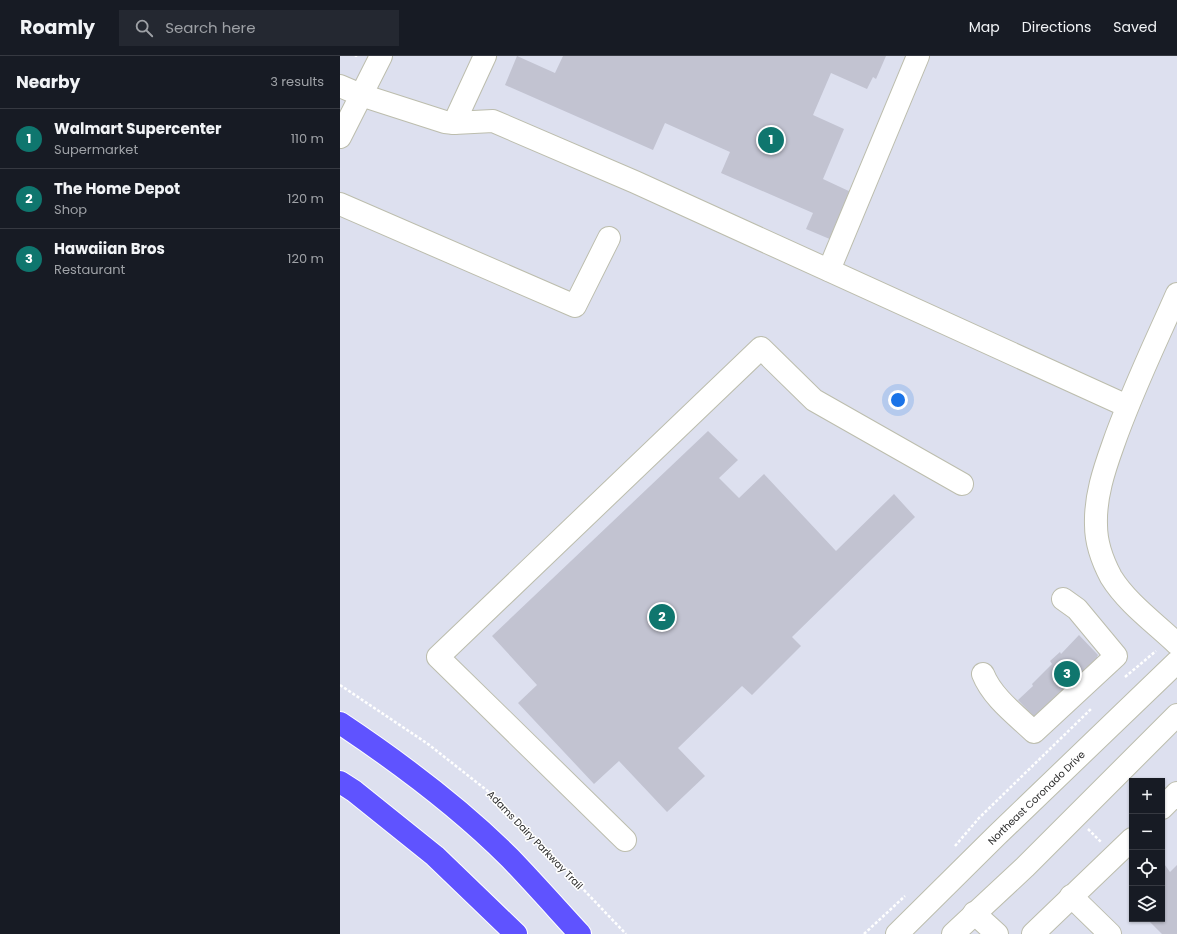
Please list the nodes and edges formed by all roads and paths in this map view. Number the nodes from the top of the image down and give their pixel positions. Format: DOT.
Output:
graph roads {
  1 [pos="380,56"];
  2 [pos="485,56"];
  3 [pos="918,56"];
  4 [pos="340,86"];
  5 [pos="361,95"];
  6 [pos="454,123"];
  7 [pos="340,138"];
  8 [pos="340,204"];
  9 [pos="609,238"];
  10 [pos="829,270"];
  11 [pos="1177,294"];
  12 [pos="1126,406"];
  13 [pos="962,484"];
  14 [pos="1063,599"];
  15 [pos="1177,644"];
  16 [pos="1177,662"];
  17 [pos="1138,666"];
  18 [pos="983,674"];
  19 [pos="1122,679"];
  20 [pos="340,685"];
  21 [pos="1096,703"];
  22 [pos="1177,715"];
  23 [pos="340,723"];
  24 [pos="340,782"];
  25 [pos="1177,793"];
  26 [pos="1165,805"];
  27 [pos="968,831"];
  28 [pos="625,840"];
  29 [pos="1129,842"];
  30 [pos="1071,896"];
  31 [pos="974,913"];
  32 [pos="516,934"];
  33 [pos="580,934"];
  34 [pos="626,934"];
  35 [pos="897,934"];
  36 [pos="952,934"];
  37 [pos="997,934"];
  38 [pos="1033,934"];
  39 [pos="1110,934"];
  1 -- 5 [label="street"];
  2 -- 6 [label="street"];
  3 -- 10 [label="street"];
  4 -- 5 [label="street"];
  5 -- 6 [label="street"];
  5 -- 7 [label="street"];
  6 -- 10 [label="street"];
  8 -- 9 [label="street"];
  10 -- 12 [label="street"];
  11 -- 12 [label="street"];
  12 -- 15 [label="street"];
  13 -- 28 [label="street"];
  14 -- 18 [label="street"];
  16 -- 35 [label="street, Northeast Coronado Drive"];
  17 -- 19 [label="path"];
  20 -- 34 [label="path, Adams Dairy Parkway Trail"];
  21 -- 27 [label="path"];
  22 -- 31 [label="street"];
  23 -- 33 [label="main road"];
  24 -- 32 [label="main road"];
  25 -- 26 [label="street"];
  29 -- 30 [label="street"];
  30 -- 38 [label="street"];
  30 -- 39 [label="street"];
  31 -- 36 [label="street"];
  31 -- 37 [label="street"];
}
